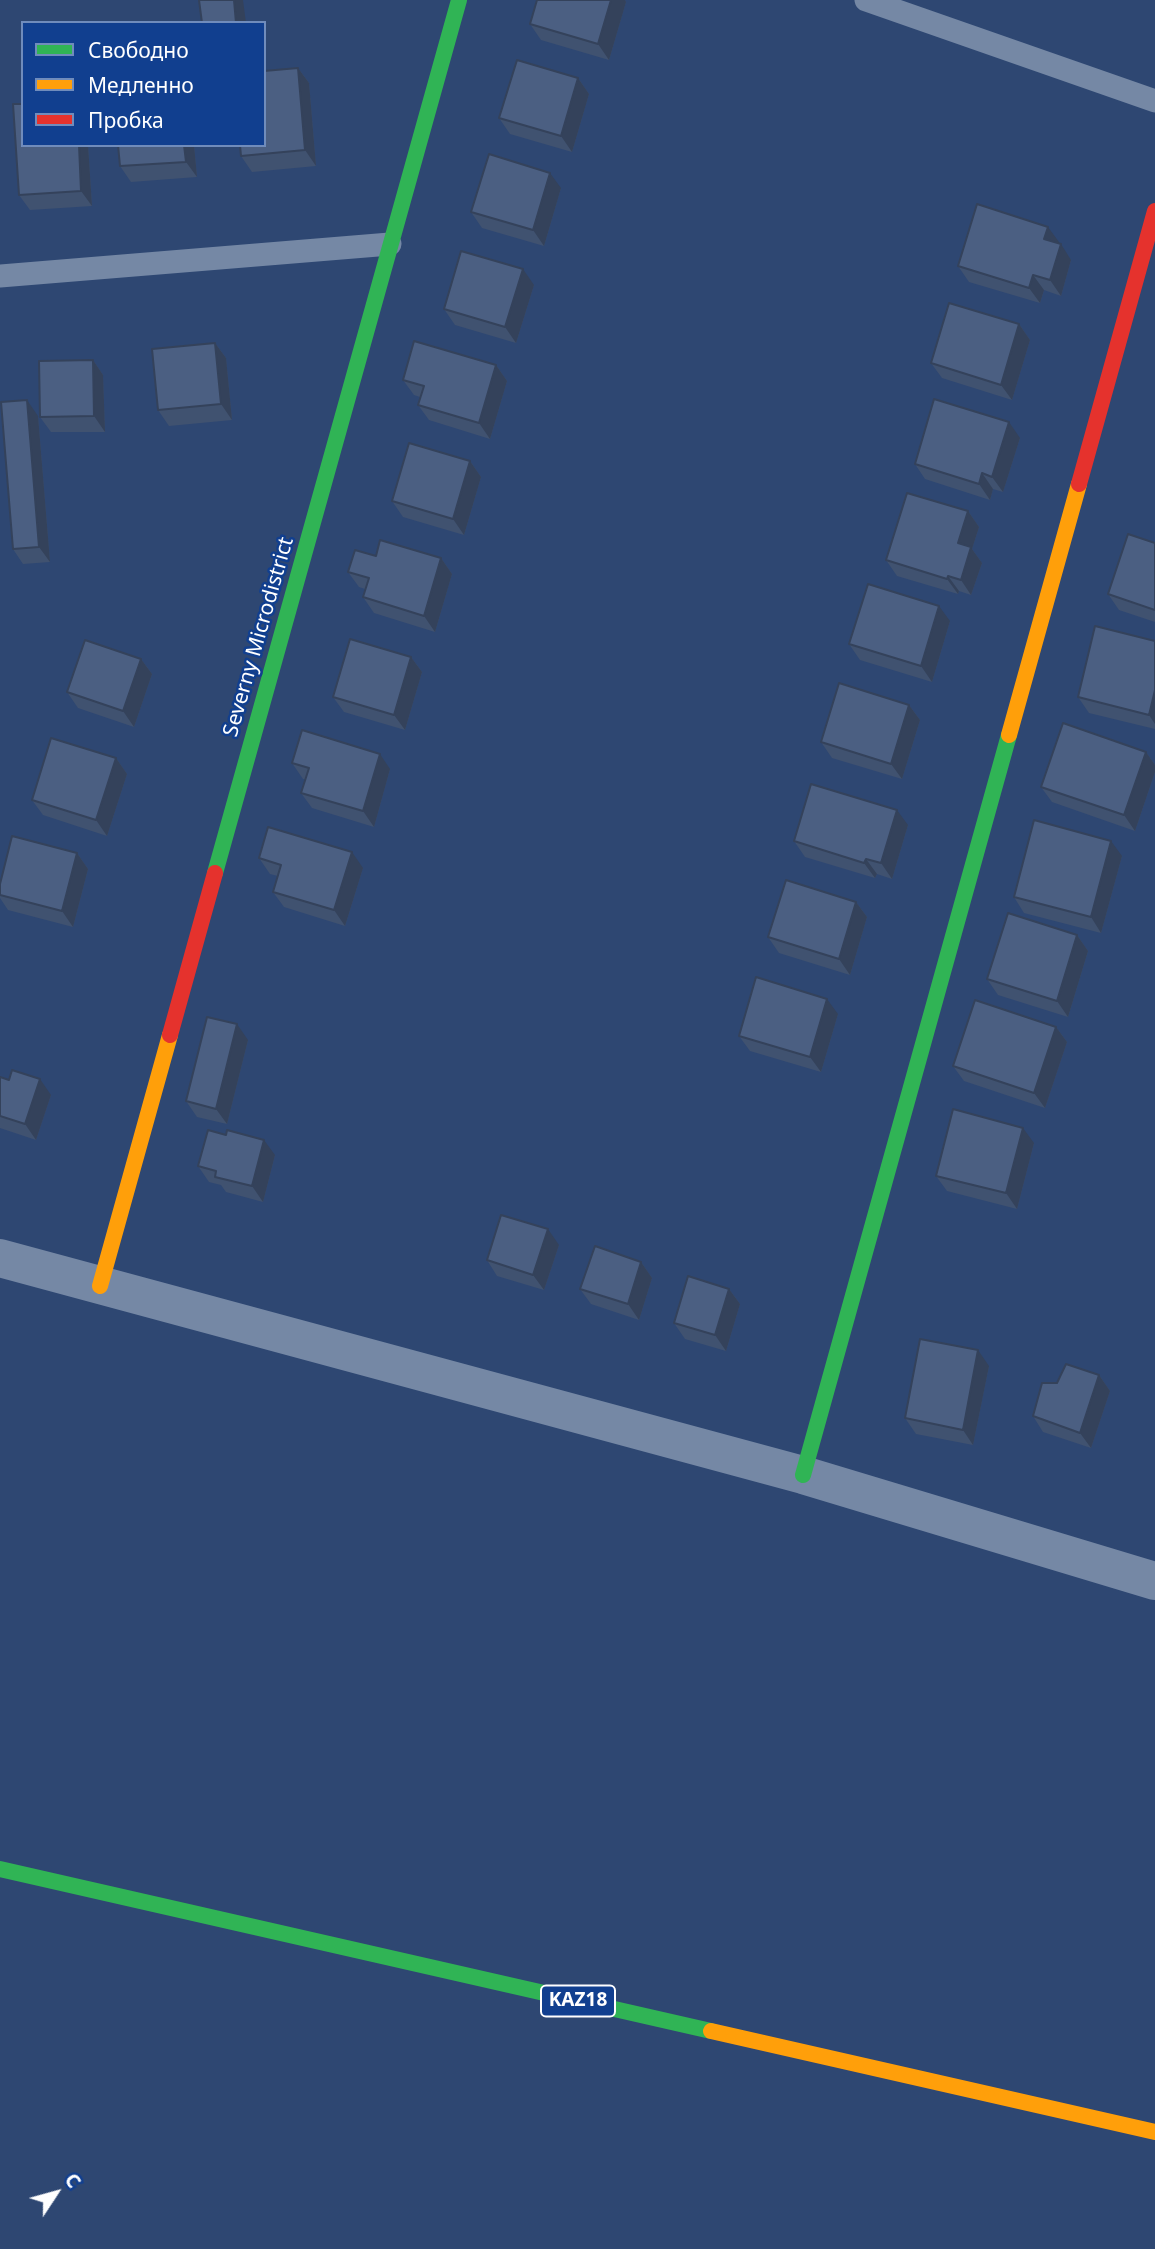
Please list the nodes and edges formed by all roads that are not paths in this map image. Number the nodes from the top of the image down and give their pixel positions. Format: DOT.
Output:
graph roads {
  1 [pos="459,0"];
  2 [pos="866,0"];
  3 [pos="1155,101"];
  4 [pos="1155,211"];
  5 [pos="390,244"];
  6 [pos="0,276"];
  7 [pos="0,1258"];
  8 [pos="100,1286"];
  9 [pos="803,1475"];
  10 [pos="1155,1581"];
  11 [pos="0,1869"];
  12 [pos="1155,2132"];
  1 -- 5 [label="street, Severny Microdistrict"];
  2 -- 3 [label="lane"];
  4 -- 9 [label="street"];
  5 -- 6 [label="lane"];
  5 -- 8 [label="street, Severny Microdistrict"];
  7 -- 8 [label="street"];
  8 -- 9 [label="street"];
  9 -- 10 [label="street"];
  11 -- 12 [label="street, KAZ18"];
}
